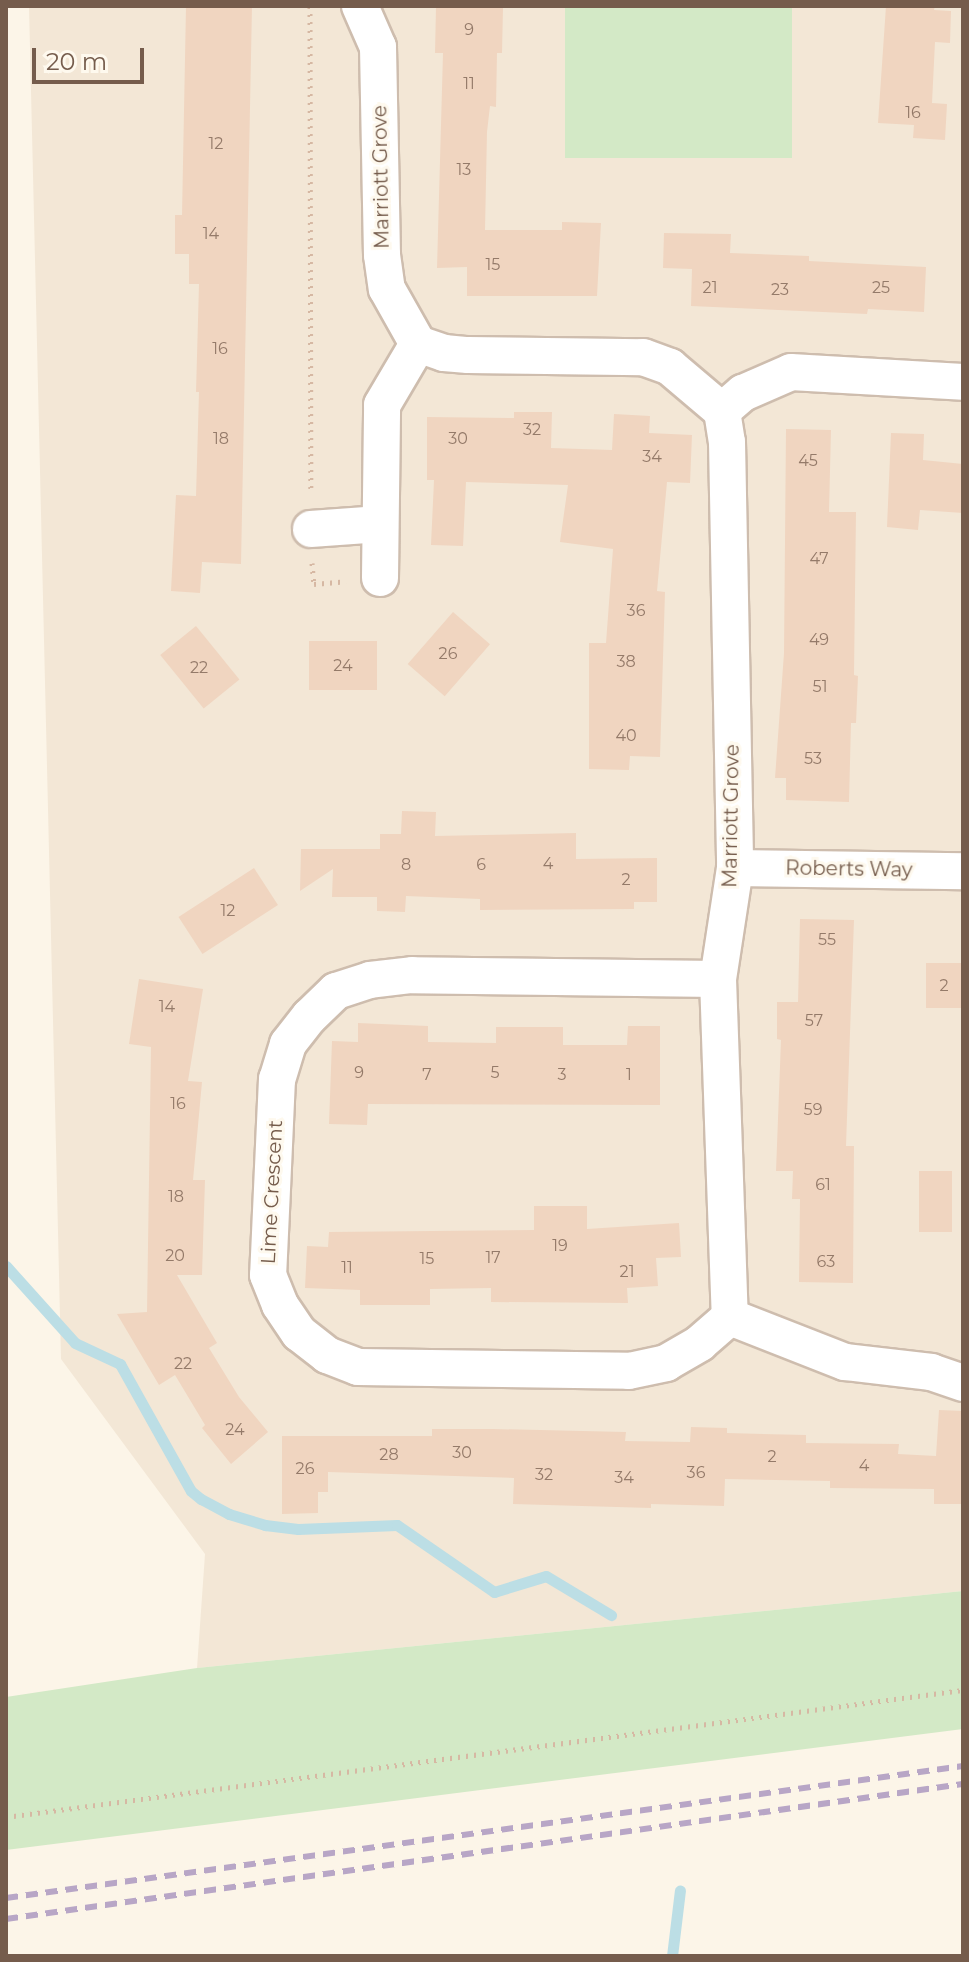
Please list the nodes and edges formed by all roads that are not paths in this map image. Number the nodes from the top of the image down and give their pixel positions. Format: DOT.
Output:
graph roads {
  1 [pos="360,6"];
  2 [pos="418,344"];
  3 [pos="963,382"];
  4 [pos="722,411"];
  5 [pos="380,524"];
  6 [pos="311,529"];
  7 [pos="380,578"];
  8 [pos="735,868"];
  9 [pos="963,871"];
  10 [pos="718,979"];
  11 [pos="730,1317"];
  12 [pos="963,1383"];
  1 -- 2 [label="street, Marriott Grove"];
  2 -- 4 [label="street"];
  2 -- 5 [label="street"];
  3 -- 4 [label="street"];
  4 -- 8 [label="street, Marriott Grove"];
  5 -- 6 [label="street"];
  5 -- 7 [label="street"];
  8 -- 9 [label="street, Roberts Way"];
  8 -- 10 [label="street, Marriott Grove"];
  10 -- 11 [label="street, Marriott Grove"];
  10 -- 11 [label="street, Lime Crescent"];
  11 -- 12 [label="street"];
}
